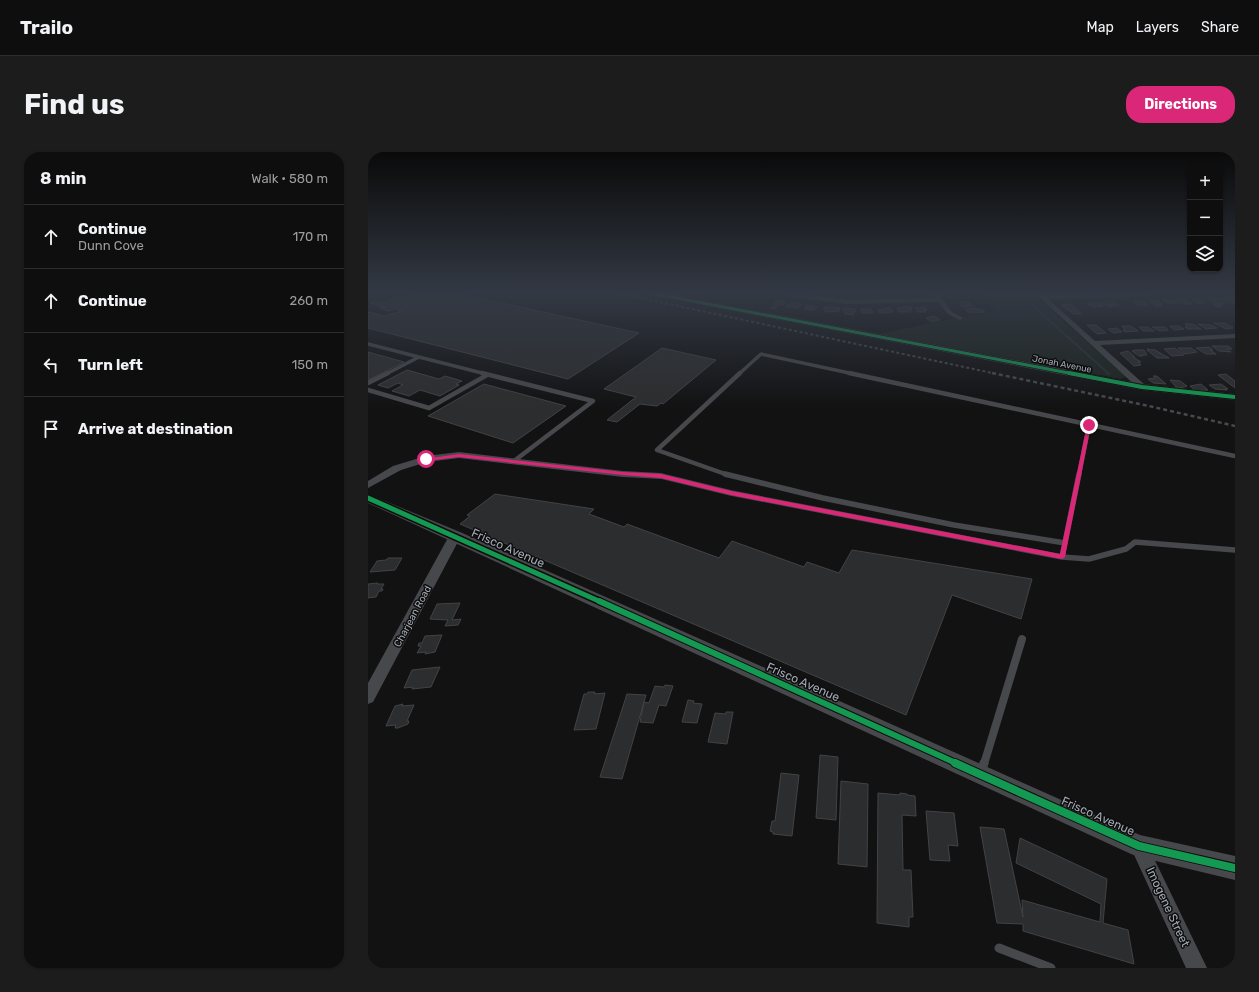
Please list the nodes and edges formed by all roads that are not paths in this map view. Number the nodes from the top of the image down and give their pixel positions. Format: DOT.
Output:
graph roads {
  1 [pos="855,332"];
  2 [pos="1082,332"];
  3 [pos="1235,336"];
  4 [pos="1093,342"];
  5 [pos="368,344"];
  6 [pos="419,357"];
  7 [pos="487,375"];
  8 [pos="368,383"];
  9 [pos="1142,387"];
  10 [pos="368,390"];
  11 [pos="1232,397"];
  12 [pos="1089,425"];
  13 [pos="1235,456"];
  14 [pos="514,461"];
  15 [pos="661,476"];
  16 [pos="368,485"];
  17 [pos="368,498"];
  18 [pos="455,536"];
  19 [pos="1065,543"];
  20 [pos="1235,550"];
  21 [pos="1062,557"];
  22 [pos="1022,639"];
  23 [pos="368,696"];
  24 [pos="980,774"];
  25 [pos="1139,846"];
  26 [pos="1235,868"];
  27 [pos="999,948"];
  28 [pos="1051,968"];
  29 [pos="1197,968"];
  1 -- 9 [label="street, Jonah Avenue"];
  2 -- 4 [label="street"];
  3 -- 4 [label="street"];
  4 -- 9 [label="street"];
  5 -- 6 [label="lane"];
  6 -- 7 [label="lane"];
  6 -- 8 [label="lane"];
  7 -- 10 [label="lane"];
  7 -- 14 [label="lane"];
  9 -- 11 [label="street, Jonah Avenue"];
  12 -- 13 [label="lane"];
  12 -- 19 [label="lane"];
  12 -- 19 [label="lane"];
  14 -- 15 [label="street"];
  14 -- 16 [label="street"];
  15 -- 21 [label="lane"];
  17 -- 18 [label="street, Frisco Avenue"];
  18 -- 23 [label="street, Charjean Road"];
  18 -- 24 [label="street, Frisco Avenue"];
  19 -- 21 [label="lane"];
  20 -- 21 [label="lane"];
  22 -- 24 [label="lane"];
  24 -- 25 [label="street, Frisco Avenue"];
  25 -- 26 [label="street, Frisco Avenue"];
  25 -- 29 [label="street, Imogene Street"];
  27 -- 28 [label="lane"];
}
